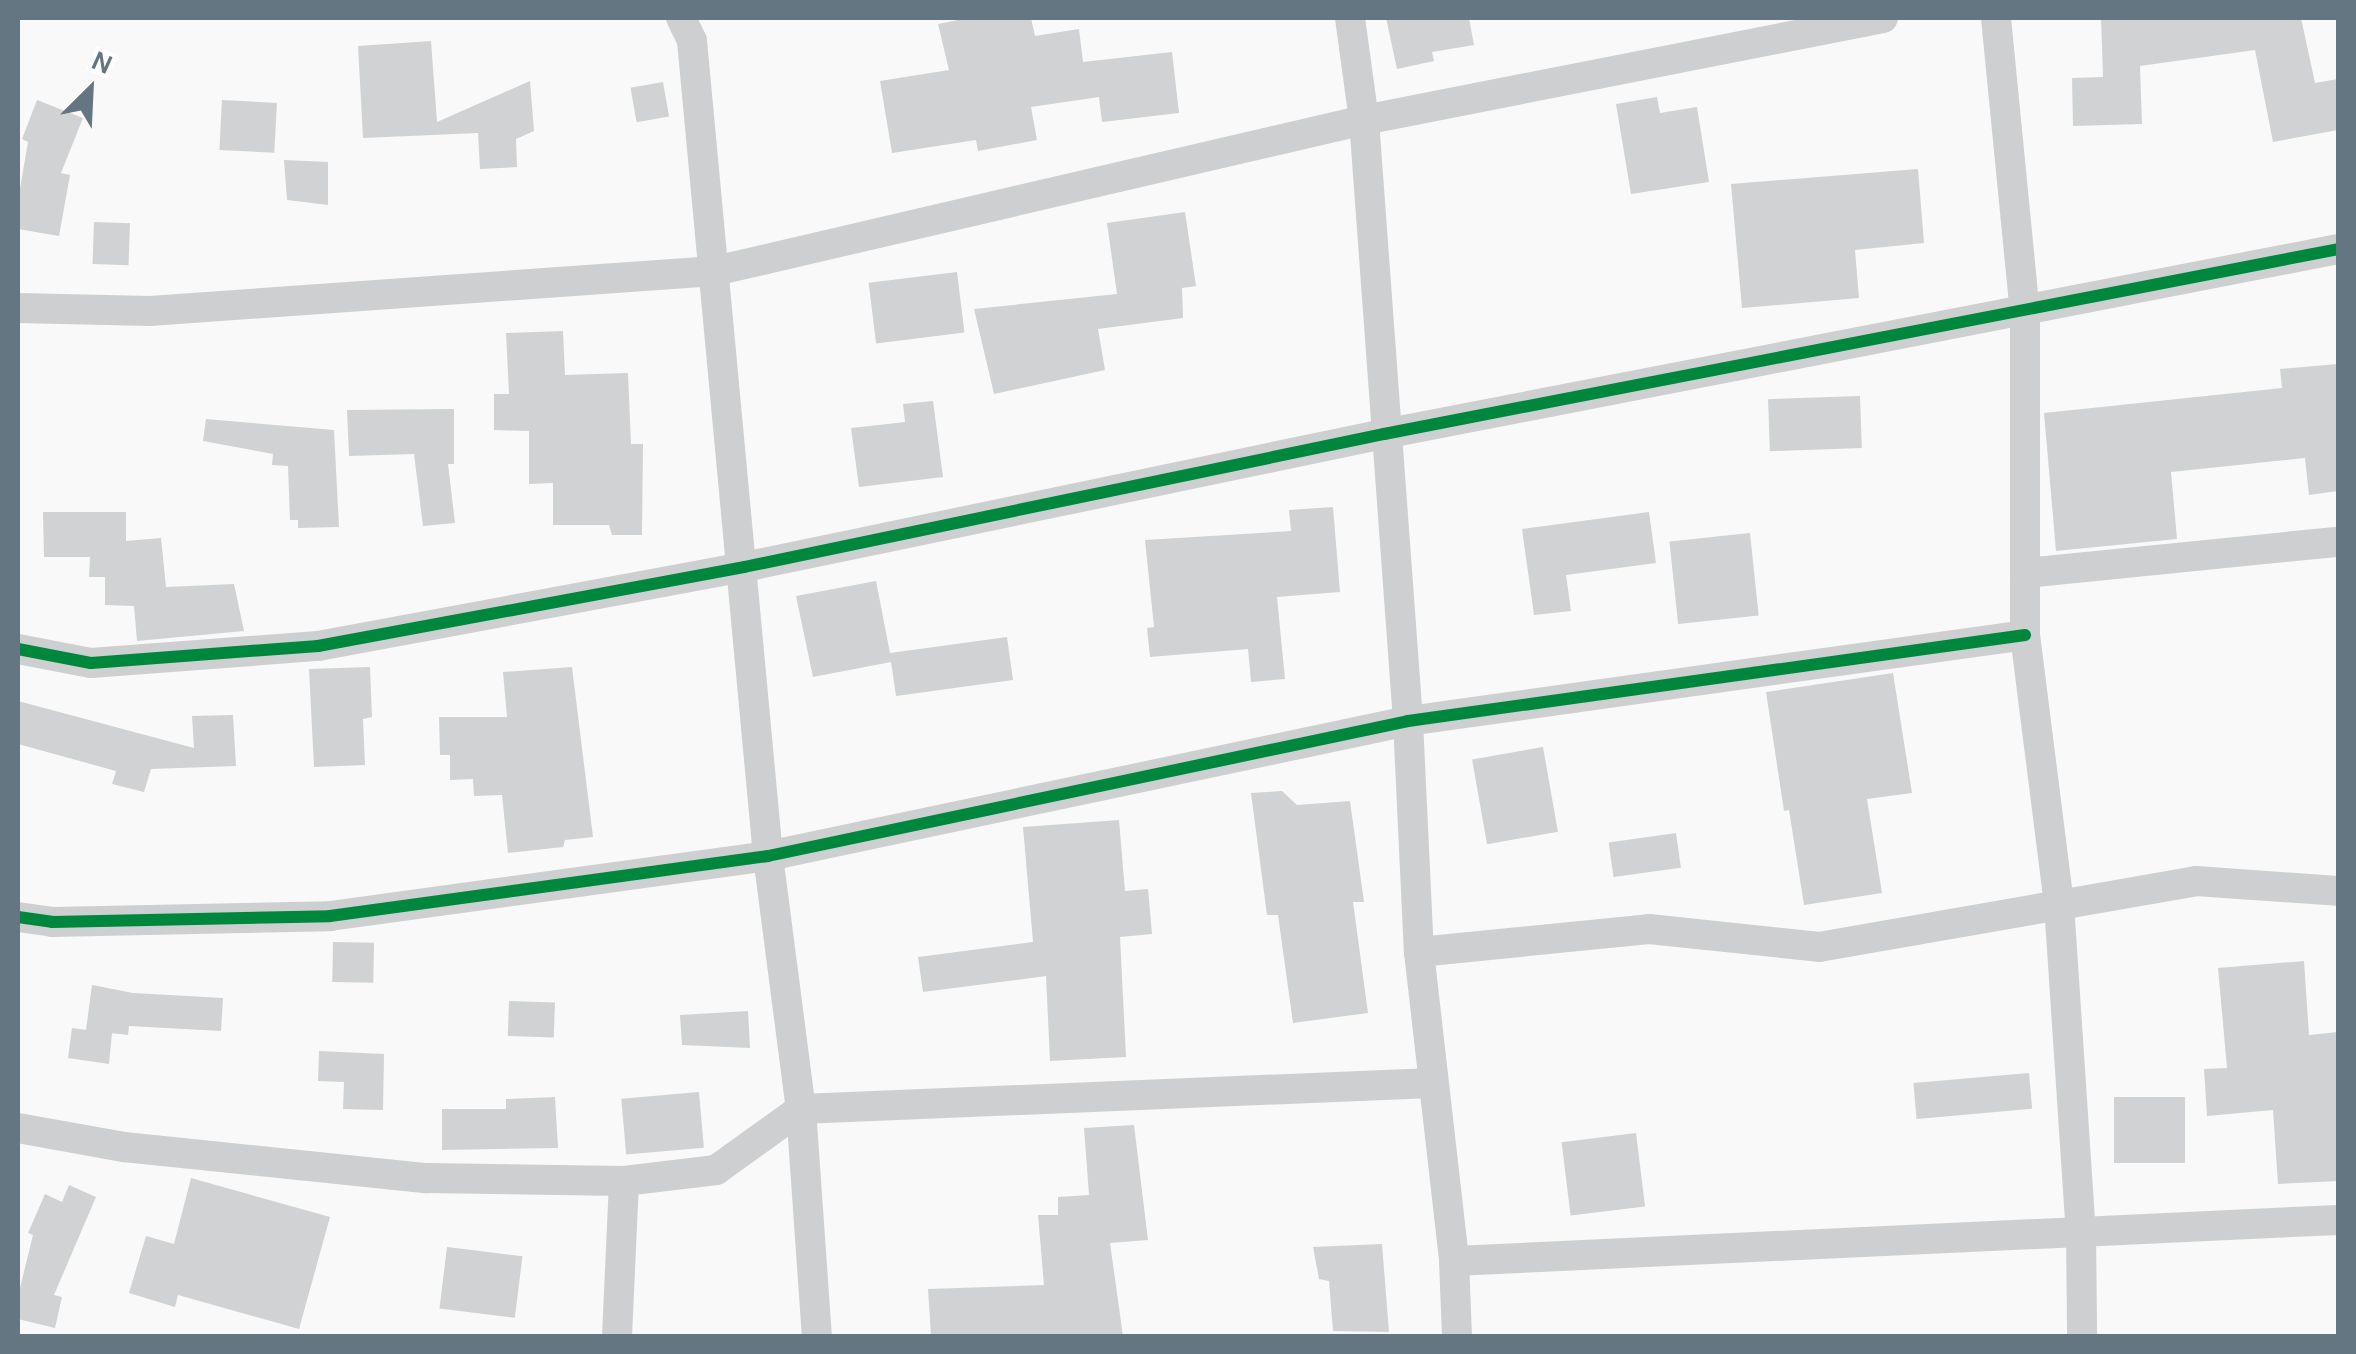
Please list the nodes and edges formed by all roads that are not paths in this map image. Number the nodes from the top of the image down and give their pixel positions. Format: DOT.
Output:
graph roads {
  1 [pos="681,18"];
  2 [pos="1350,18"];
  3 [pos="1882,18"];
  4 [pos="1996,18"];
  5 [pos="1364,120"];
  6 [pos="2338,249"];
  7 [pos="715,271"];
  8 [pos="18,308"];
  9 [pos="2025,312"];
  10 [pos="1384,434"];
  11 [pos="2338,542"];
  12 [pos="744,567"];
  13 [pos="2025,573"];
  14 [pos="2025,635"];
  15 [pos="18,650"];
  16 [pos="1408,721"];
  17 [pos="768,856"];
  18 [pos="2338,892"];
  19 [pos="2059,904"];
  20 [pos="18,917"];
  21 [pos="1419,952"];
  22 [pos="1432,1084"];
  23 [pos="801,1109"];
  24 [pos="18,1128"];
  25 [pos="624,1181"];
  26 [pos="2338,1220"];
  27 [pos="2081,1232"];
  28 [pos="1454,1261"];
  29 [pos="617,1336"];
  30 [pos="817,1336"];
  31 [pos="1457,1336"];
  32 [pos="2082,1336"];
  1 -- 7 [label="street"];
  2 -- 5 [label="street"];
  3 -- 5 [label="street"];
  4 -- 9 [label="street"];
  5 -- 7 [label="street"];
  5 -- 10 [label="street"];
  6 -- 9 [label="street"];
  7 -- 8 [label="street"];
  7 -- 12 [label="street"];
  9 -- 10 [label="street"];
  9 -- 13 [label="street"];
  10 -- 12 [label="street"];
  10 -- 16 [label="street"];
  11 -- 13 [label="street"];
  12 -- 15 [label="street"];
  12 -- 17 [label="street"];
  13 -- 14 [label="street"];
  14 -- 16 [label="street"];
  14 -- 19 [label="street"];
  16 -- 17 [label="street"];
  16 -- 21 [label="street"];
  17 -- 20 [label="street"];
  17 -- 23 [label="street"];
  18 -- 19 [label="street"];
  19 -- 21 [label="street"];
  19 -- 27 [label="street"];
  21 -- 22 [label="street"];
  22 -- 23 [label="street"];
  22 -- 28 [label="street"];
  23 -- 25 [label="street"];
  23 -- 30 [label="street"];
  24 -- 25 [label="street"];
  25 -- 29 [label="street"];
  26 -- 27 [label="street"];
  27 -- 28 [label="street"];
  27 -- 32 [label="street"];
  28 -- 31 [label="street"];
}
